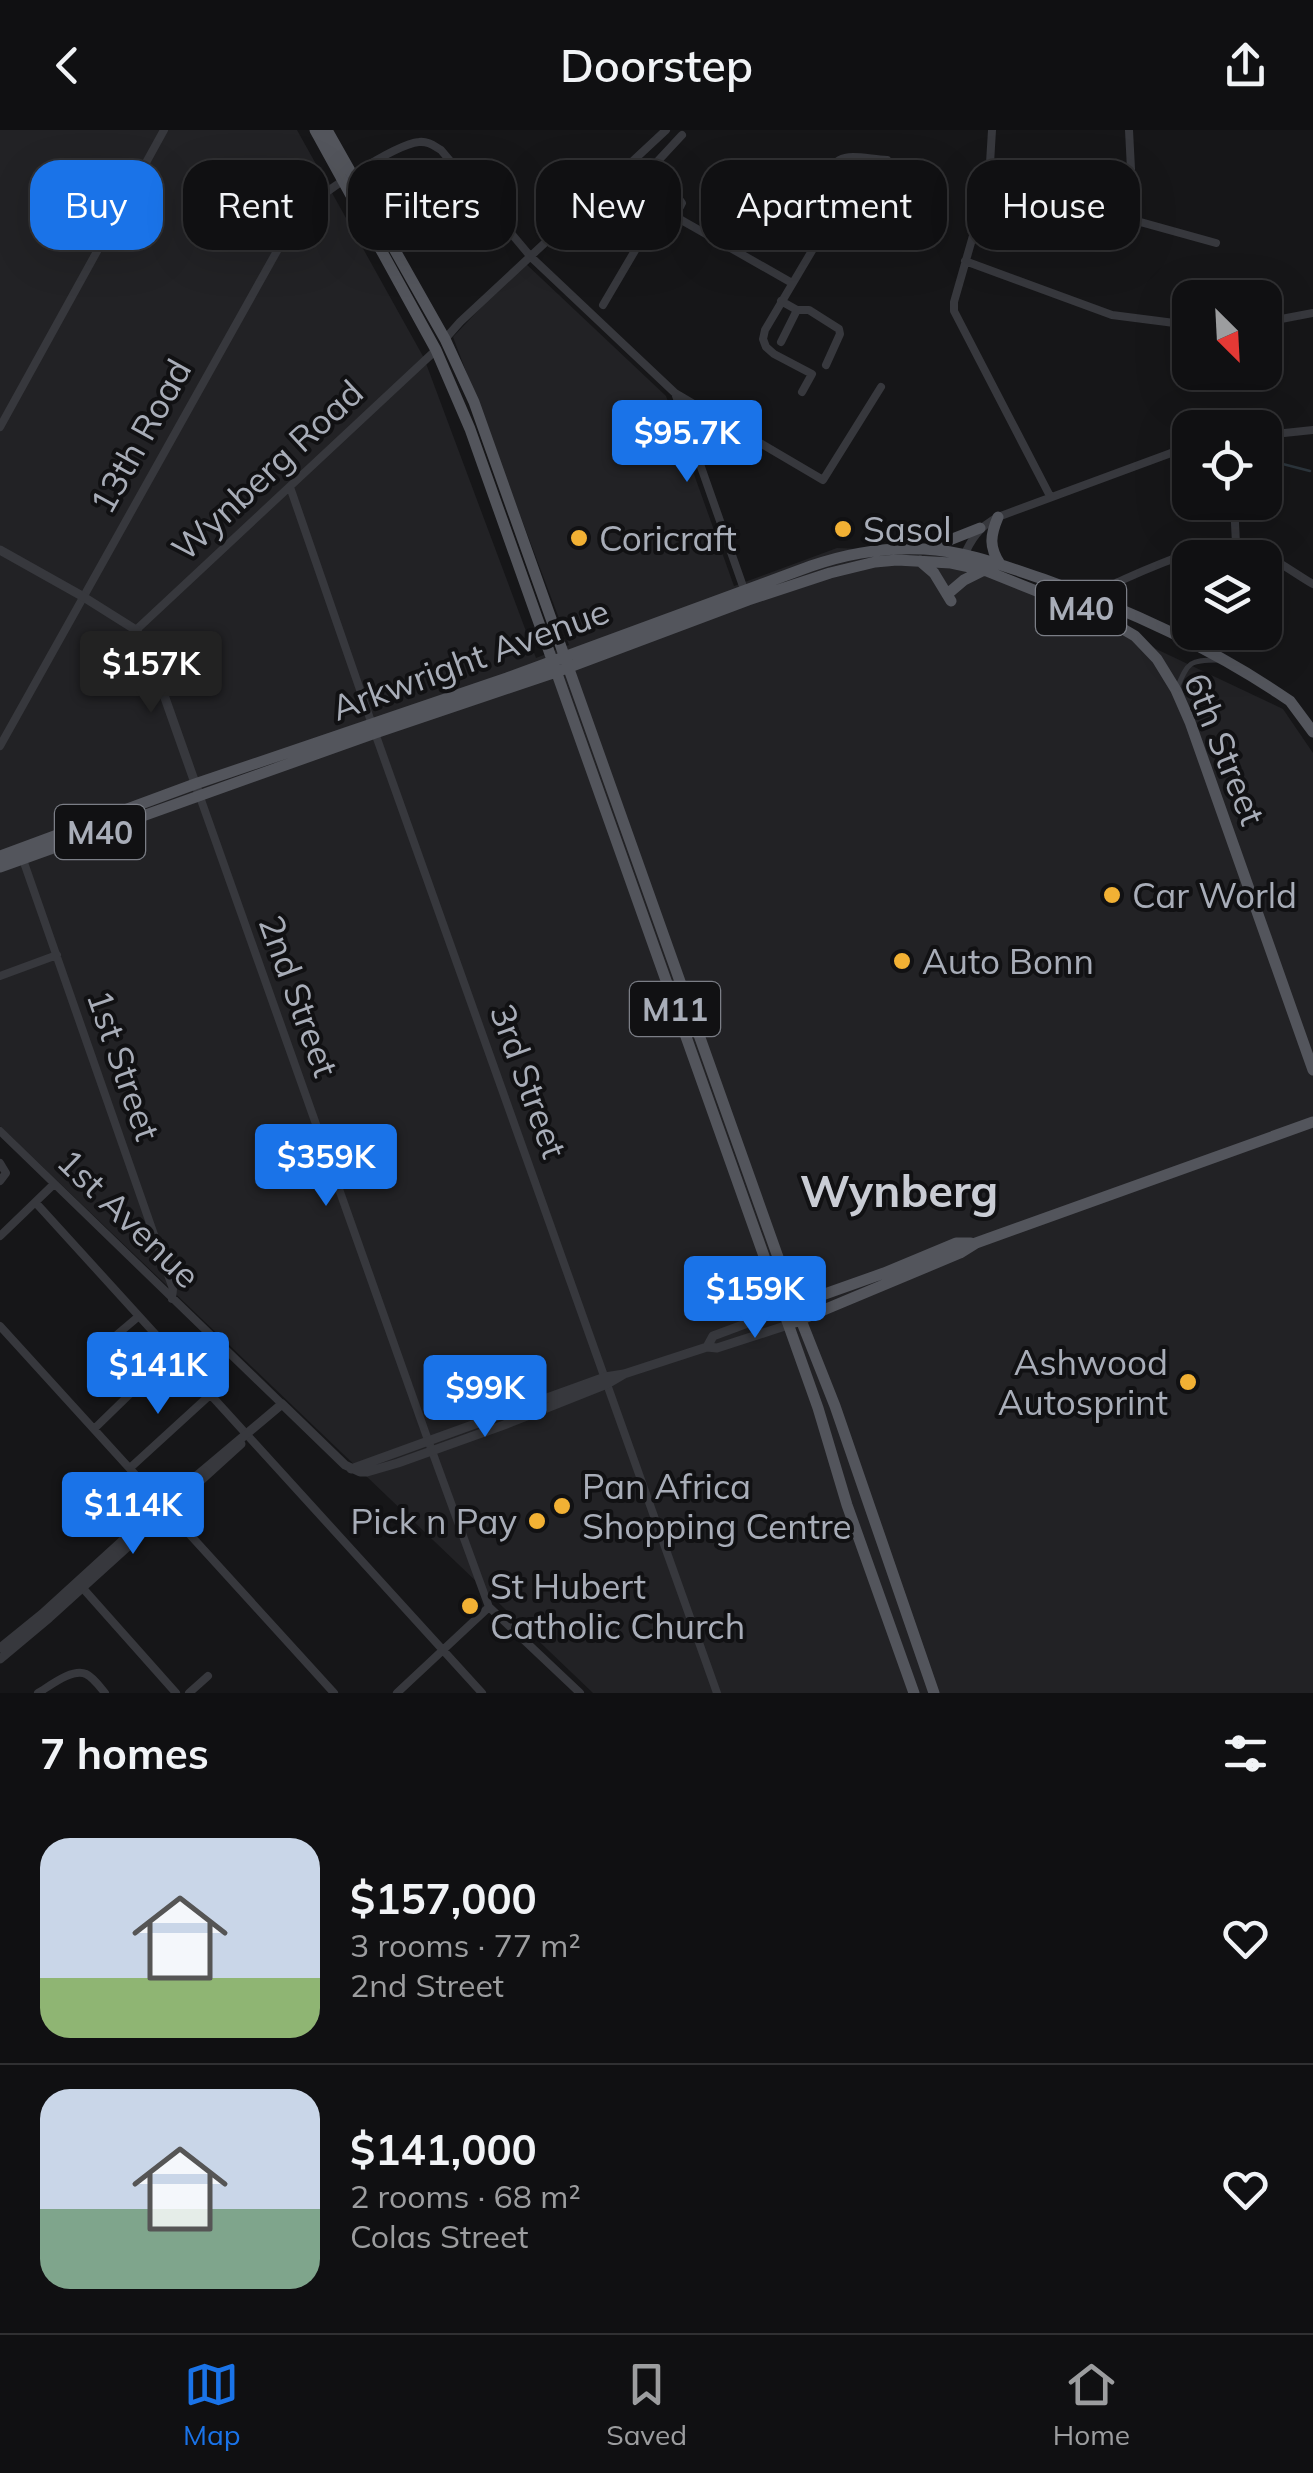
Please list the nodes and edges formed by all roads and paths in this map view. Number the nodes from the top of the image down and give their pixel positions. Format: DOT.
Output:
graph roads {
  1 [pos="164,130"];
  2 [pos="314,130"];
  3 [pos="327,130"];
  4 [pos="666,130"];
  5 [pos="992,130"];
  6 [pos="1128,130"];
  7 [pos="682,134"];
  8 [pos="380,160"];
  9 [pos="450,160"];
  10 [pos="633,160"];
  11 [pos="659,160"];
  12 [pos="841,160"];
  13 [pos="887,160"];
  14 [pos="990,160"];
  15 [pos="1132,160"];
  16 [pos="348,178"];
  17 [pos="681,220"];
  18 [pos="1140,222"];
  19 [pos="516,238"];
  20 [pos="1216,242"];
  21 [pos="388,250"];
  22 [pos="392,250"];
  23 [pos="537,250"];
  24 [pos="635,250"];
  25 [pos="812,250"];
  26 [pos="968,250"];
  27 [pos="531,256"];
  28 [pos="965,261"];
  29 [pos="792,284"];
  30 [pos="781,301"];
  31 [pos="603,304"];
  32 [pos="797,310"];
  33 [pos="1313,313"];
  34 [pos="1282,319"];
  35 [pos="434,320"];
  36 [pos="460,322"];
  37 [pos="1172,323"];
  38 [pos="781,342"];
  39 [pos="441,345"];
  40 [pos="826,365"];
  41 [pos="881,388"];
  42 [pos="802,392"];
  43 [pos="675,393"];
  44 [pos="0,427"];
  45 [pos="1313,430"];
  46 [pos="1282,433"];
  47 [pos="1172,452"];
  48 [pos="290,487"];
  49 [pos="1050,496"];
  50 [pos="998,517"];
  51 [pos="980,528"];
  52 [pos="0,550"];
  53 [pos="921,555"];
  54 [pos="962,559"];
  55 [pos="1172,562"];
  56 [pos="1000,564"];
  57 [pos="1282,566"];
  58 [pos="984,570"];
  59 [pos="1118,582"];
  60 [pos="1313,584"];
  61 [pos="746,595"];
  62 [pos="82,596"];
  63 [pos="1090,596"];
  64 [pos="1122,610"];
  65 [pos="136,630"];
  66 [pos="587,660"];
  67 [pos="1225,660"];
  68 [pos="568,661"];
  69 [pos="553,666"];
  70 [pos="538,678"];
  71 [pos="577,687"];
  72 [pos="1176,690"];
  73 [pos="563,692"];
  74 [pos="373,728"];
  75 [pos="1313,732"];
  76 [pos="0,746"];
  77 [pos="197,791"];
  78 [pos="21,854"];
  79 [pos="0,856"];
  80 [pos="0,867"];
  81 [pos="56,956"];
  82 [pos="0,976"];
  83 [pos="1313,1070"];
  84 [pos="1313,1122"];
  85 [pos="0,1131"];
  86 [pos="0,1163"];
  87 [pos="0,1181"];
  88 [pos="54,1184"];
  89 [pos="36,1203"];
  90 [pos="0,1236"];
  91 [pos="896,1274"];
  92 [pos="172,1299"];
  93 [pos="789,1307"];
  94 [pos="138,1316"];
  95 [pos="801,1319"];
  96 [pos="788,1325"];
  97 [pos="0,1326"];
  98 [pos="106,1344"];
  99 [pos="707,1347"];
  100 [pos="606,1380"];
  101 [pos="132,1392"];
  102 [pos="211,1394"];
  103 [pos="282,1404"];
  104 [pos="94,1429"];
  105 [pos="250,1432"];
  106 [pos="428,1440"];
  107 [pos="432,1451"];
  108 [pos="130,1468"];
  109 [pos="351,1469"];
  110 [pos="165,1507"];
  111 [pos="80,1585"];
  112 [pos="489,1607"];
  113 [pos="0,1648"];
  114 [pos="443,1650"];
  115 [pos="0,1658"];
  116 [pos="208,1676"];
  117 [pos="172,1692"];
  118 [pos="38,1693"];
  119 [pos="105,1693"];
  120 [pos="189,1693"];
  121 [pos="334,1693"];
  122 [pos="396,1693"];
  123 [pos="482,1693"];
  124 [pos="580,1693"];
  125 [pos="716,1693"];
  126 [pos="914,1693"];
  127 [pos="934,1693"];
  1 -- 44 [label="street"];
  2 -- 16 [label="main road, M11"];
  3 -- 16 [label="main road, M11"];
  4 -- 10 [label="street, Wynberg Road"];
  5 -- 14 [label="street"];
  6 -- 15 [label="street"];
  7 -- 11 [label="street"];
  8 -- 9 [label="street, 13th Road"];
  12 -- 13 [label="street"];
  16 -- 62 [label="street, 13th Road"];
  17 -- 29 [label="street"];
  18 -- 20 [label="street"];
  19 -- 27 [label="street, 13th Road"];
  21 -- 39 [label="main road, M11"];
  22 -- 35 [label="main road, M11"];
  23 -- 27 [label="street, Wynberg Road"];
  24 -- 31 [label="street"];
  25 -- 29 [label="street"];
  26 -- 28 [label="street"];
  27 -- 36 [label="street, Wynberg Road"];
  27 -- 43 [label="street, 13th Road"];
  28 -- 37 [label="street"];
  28 -- 49 [label="street"];
  29 -- 30 [label="street"];
  30 -- 32 [label="street"];
  30 -- 42 [label="street"];
  32 -- 38 [label="street"];
  32 -- 40 [label="street"];
  33 -- 34 [label="street"];
  35 -- 36 [label="street"];
  35 -- 39 [label="main road, M11"];
  36 -- 39 [label="street, Wynberg Road"];
  39 -- 48 [label="street, Wynberg Road"];
  39 -- 68 [label="main road, M11"];
  39 -- 69 [label="main road, M11"];
  41 -- 43 [label="street"];
  43 -- 61 [label="street"];
  45 -- 46 [label="street"];
  47 -- 49 [label="street"];
  48 -- 65 [label="street, Wynberg Road"];
  48 -- 74 [label="street, 3rd Street"];
  49 -- 50 [label="street"];
  50 -- 51 [label="street"];
  50 -- 56 [label="main road"];
  51 -- 53 [label="main road"];
  51 -- 54 [label="street"];
  52 -- 62 [label="street"];
  53 -- 54 [label="main road, Arkwright Avenue / M40"];
  53 -- 58 [label="main road"];
  53 -- 61 [label="main road, Arkwright Avenue / M40"];
  54 -- 56 [label="main road, M40"];
  54 -- 58 [label="main road, 6th Street / M40"];
  55 -- 59 [label="street"];
  56 -- 63 [label="main road, M40"];
  57 -- 60 [label="street"];
  58 -- 72 [label="main road, 6th Street / M40"];
  59 -- 63 [label="street"];
  59 -- 64 [label="street"];
  61 -- 66 [label="main road, Arkwright Avenue / M40"];
  61 -- 68 [label="main road, Arkwright Avenue / M40"];
  62 -- 65 [label="street"];
  62 -- 76 [label="street, 13th Road"];
  63 -- 64 [label="main road, M40"];
  64 -- 67 [label="main road, M40"];
  65 -- 77 [label="street, 2nd Street"];
  66 -- 68 [label="main road, Arkwright Avenue / M40"];
  66 -- 71 [label="main road"];
  67 -- 72 [label="street"];
  67 -- 75 [label="main road, M40"];
  68 -- 69 [label="main road, Arkwright Avenue / M40"];
  68 -- 71 [label="main road, M11"];
  69 -- 70 [label="main road, Arkwright Avenue / M40"];
  69 -- 73 [label="main road, M11"];
  69 -- 74 [label="main road, Arkwright Avenue / M40"];
  70 -- 73 [label="main road"];
  70 -- 74 [label="main road, Arkwright Avenue / M40"];
  71 -- 93 [label="main road, M11"];
  72 -- 83 [label="main road, 6th Street / M40"];
  73 -- 93 [label="main road, M11"];
  74 -- 77 [label="main road, Arkwright Avenue / M40"];
  74 -- 100 [label="street, 3rd Street"];
  77 -- 78 [label="main road, Arkwright Avenue / M40"];
  77 -- 106 [label="street, 2nd Street"];
  78 -- 79 [label="main road, Arkwright Avenue / M40"];
  78 -- 80 [label="main road, Arkwright Avenue / M40"];
  78 -- 81 [label="street, 1st Street"];
  81 -- 82 [label="street"];
  81 -- 92 [label="street, 1st Street"];
  84 -- 91 [label="main road"];
  85 -- 88 [label="street, 1st Avenue"];
  86 -- 87 [label="street"];
  88 -- 89 [label="street"];
  88 -- 92 [label="street, 1st Avenue"];
  89 -- 90 [label="street"];
  89 -- 94 [label="street"];
  91 -- 93 [label="main road"];
  91 -- 95 [label="main road"];
  92 -- 103 [label="street, 1st Avenue"];
  93 -- 95 [label="main road, M11"];
  93 -- 96 [label="main road, M11"];
  93 -- 99 [label="street"];
  94 -- 98 [label="street"];
  94 -- 102 [label="street"];
  95 -- 96 [label="main road"];
  95 -- 127 [label="main road, M11"];
  96 -- 99 [label="street"];
  96 -- 126 [label="main road, M11"];
  97 -- 104 [label="street"];
  99 -- 100 [label="street"];
  100 -- 106 [label="street"];
  100 -- 107 [label="street"];
  100 -- 125 [label="street, 3rd Street"];
  101 -- 104 [label="street"];
  102 -- 105 [label="street"];
  102 -- 108 [label="street"];
  103 -- 105 [label="street"];
  103 -- 109 [label="street, 1st Avenue"];
  104 -- 108 [label="street"];
  105 -- 110 [label="street"];
  105 -- 114 [label="street"];
  106 -- 107 [label="street, 2nd Street"];
  106 -- 109 [label="street"];
  107 -- 109 [label="street"];
  107 -- 112 [label="street, 2nd Street"];
  108 -- 110 [label="street"];
  110 -- 111 [label="street"];
  110 -- 121 [label="street"];
  111 -- 113 [label="street"];
  111 -- 115 [label="street"];
  111 -- 117 [label="street"];
  112 -- 114 [label="street"];
  112 -- 124 [label="street"];
  114 -- 122 [label="street"];
  114 -- 123 [label="street"];
  116 -- 120 [label="street"];
  118 -- 119 [label="street"];
}
